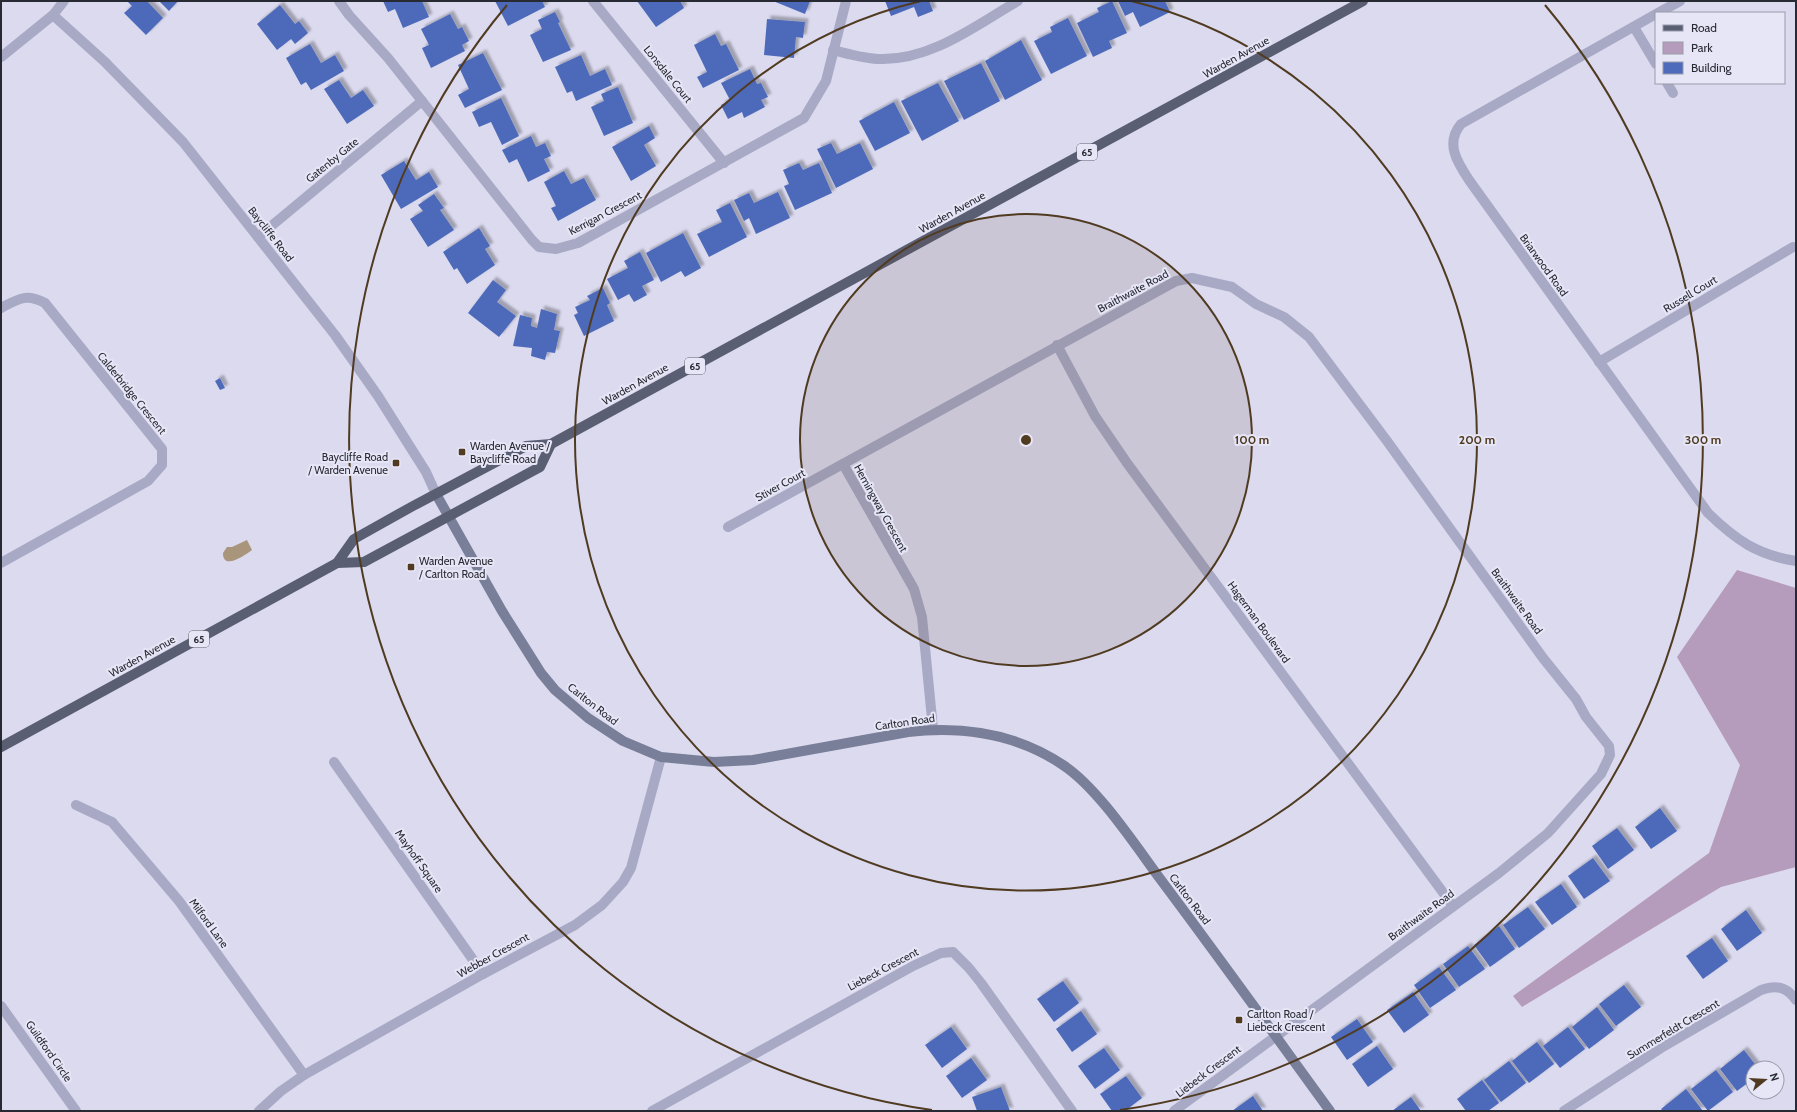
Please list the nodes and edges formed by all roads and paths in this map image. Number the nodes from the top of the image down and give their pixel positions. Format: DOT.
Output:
graph roads {
  1 [pos="64,1"];
  2 [pos="339,1"];
  3 [pos="593,1"];
  4 [pos="846,1"];
  5 [pos="1018,1"];
  6 [pos="1363,1"];
  7 [pos="1680,1"];
  8 [pos="1661,12"];
  9 [pos="53,15"];
  10 [pos="1655,15"];
  11 [pos="1634,27"];
  12 [pos="833,50"];
  13 [pos="1,57"];
  14 [pos="1655,62"];
  15 [pos="1668,84"];
  16 [pos="1673,93"];
  17 [pos="422,101"];
  18 [pos="724,163"];
  19 [pos="258,236"];
  20 [pos="1793,247"];
  21 [pos="1,308"];
  22 [pos="1057,345"];
  23 [pos="1599,362"];
  24 [pos="551,444"];
  25 [pos="843,464"];
  26 [pos="436,494"];
  27 [pos="449,517"];
  28 [pos="728,527"];
  29 [pos="1796,561"];
  30 [pos="1,563"];
  31 [pos="337,564"];
  32 [pos="933,729"];
  33 [pos="1,748"];
  34 [pos="661,757"];
  35 [pos="334,762"];
  36 [pos="76,805"];
  37 [pos="1453,906"];
  38 [pos="483,974"];
  39 [pos="1796,1000"];
  40 [pos="1,1006"];
  41 [pos="1275,1036"];
  42 [pos="304,1075"];
  43 [pos="76,1111"];
  44 [pos="259,1111"];
  45 [pos="652,1111"];
  46 [pos="1072,1111"];
  47 [pos="1174,1111"];
  48 [pos="1330,1111"];
  49 [pos="1564,1111"];
  1 -- 9 [label="street"];
  2 -- 17 [label="street, Kerrigan Crescent"];
  3 -- 18 [label="street, Lonsdale Court"];
  4 -- 12 [label="street, Kerrigan Crescent"];
  5 -- 12 [label="street"];
  6 -- 24 [label="main road, Warden Avenue / 65"];
  7 -- 8 [label="street, Briarwood Road"];
  9 -- 13 [label="street"];
  9 -- 19 [label="street, Baycliffe Road"];
  10 -- 11 [label="street, Briarwood Road"];
  11 -- 14 [label="street"];
  11 -- 23 [label="street, Briarwood Road"];
  12 -- 18 [label="street, Kerrigan Crescent"];
  15 -- 16 [label="street"];
  17 -- 18 [label="street, Kerrigan Crescent"];
  17 -- 19 [label="street, Gatenby Gate"];
  19 -- 26 [label="street, Baycliffe Road"];
  20 -- 23 [label="street, Russell Court"];
  21 -- 30 [label="street, Calderbridge Crescent"];
  22 -- 25 [label="street, Hemingway Crescent"];
  22 -- 37 [label="street, Hagerman Boulevard"];
  22 -- 37 [label="street, Braithwaite Road"];
  23 -- 29 [label="street, Briarwood Road"];
  24 -- 26 [label="main road, Warden Avenue / 65"];
  24 -- 27 [label="main road, Warden Avenue / 65"];
  25 -- 28 [label="street, Stiver Court"];
  25 -- 32 [label="street, Hemingway Crescent"];
  26 -- 27 [label="main road, Carlton Road"];
  26 -- 31 [label="main road, Warden Avenue / 65"];
  27 -- 31 [label="main road, Warden Avenue / 65"];
  27 -- 34 [label="main road, Carlton Road"];
  31 -- 33 [label="main road, Warden Avenue / 65"];
  32 -- 34 [label="main road, Carlton Road"];
  32 -- 41 [label="main road, Carlton Road"];
  34 -- 38 [label="street, Webber Crescent"];
  35 -- 38 [label="street, Mayhoff Square"];
  36 -- 42 [label="street, Milford Lane"];
  37 -- 41 [label="street, Braithwaite Road"];
  38 -- 42 [label="street, Webber Crescent"];
  39 -- 49 [label="street, Summerfeldt Crescent"];
  40 -- 43 [label="street, Guildford Circle"];
  41 -- 47 [label="street, Liebeck Crescent"];
  41 -- 48 [label="main road, Carlton Road"];
  42 -- 44 [label="street, Webber Crescent"];
  45 -- 46 [label="street, Liebeck Crescent"];
}
